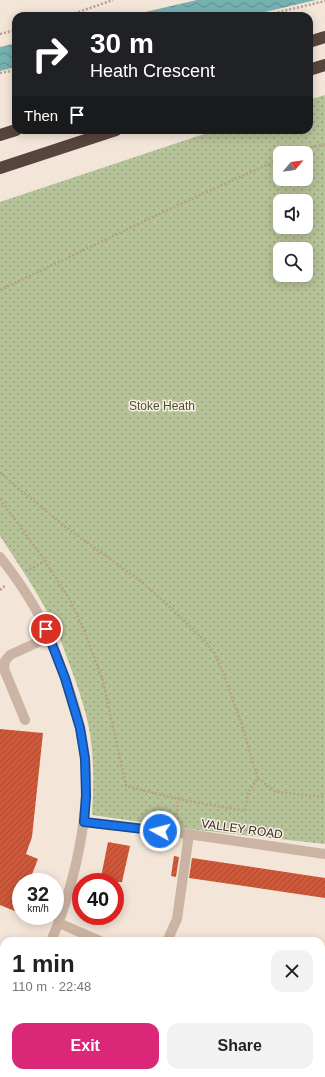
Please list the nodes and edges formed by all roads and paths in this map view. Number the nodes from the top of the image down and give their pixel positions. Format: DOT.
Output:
graph roads {
  1 [pos="113,0"];
  2 [pos="325,1"];
  3 [pos="78,12"];
  4 [pos="279,12"];
  5 [pos="12,31"];
  6 [pos="0,34"];
  7 [pos="325,37"];
  8 [pos="313,41"];
  9 [pos="325,65"];
  10 [pos="313,69"];
  11 [pos="12,71"];
  12 [pos="0,73"];
  13 [pos="12,127"];
  14 [pos="0,129"];
  15 [pos="12,131"];
  16 [pos="104,134"];
  17 [pos="0,135"];
  18 [pos="325,144"];
  19 [pos="313,147"];
  20 [pos="273,162"];
  21 [pos="0,168"];
  22 [pos="0,290"];
  23 [pos="0,472"];
  24 [pos="0,499"];
  25 [pos="0,557"];
  26 [pos="49,637"];
  27 [pos="25,720"];
  28 [pos="258,778"];
  29 [pos="179,792"];
  30 [pos="325,797"];
  31 [pos="178,799"];
  32 [pos="84,822"];
  33 [pos="174,832"];
  34 [pos="189,834"];
  35 [pos="325,854"];
  36 [pos="64,907"];
  37 [pos="58,925"];
  38 [pos="64,925"];
  39 [pos="53,937"];
  40 [pos="91,937"];
  41 [pos="169,937"];
  1 -- 3 [label="path"];
  2 -- 4 [label="path"];
  5 -- 6 [label="path"];
  7 -- 8 [label="highway"];
  9 -- 10 [label="highway"];
  11 -- 12 [label="path"];
  13 -- 14 [label="street"];
  15 -- 17 [label="highway"];
  16 -- 21 [label="highway"];
  18 -- 19 [label="path"];
  20 -- 22 [label="path"];
  23 -- 28 [label="path"];
  24 -- 31 [label="path"];
  25 -- 26 [label="street"];
  26 -- 27 [label="street"];
  26 -- 32 [label="street"];
  28 -- 30 [label="path"];
  28 -- 31 [label="path"];
  29 -- 31 [label="path"];
  31 -- 33 [label="path"];
  32 -- 33 [label="street, VALLEY ROAD"];
  32 -- 36 [label="street"];
  33 -- 34 [label="street, VALLEY ROAD"];
  34 -- 35 [label="street, VALLEY ROAD"];
  34 -- 41 [label="street"];
  37 -- 39 [label="street"];
  38 -- 40 [label="street"];
}
